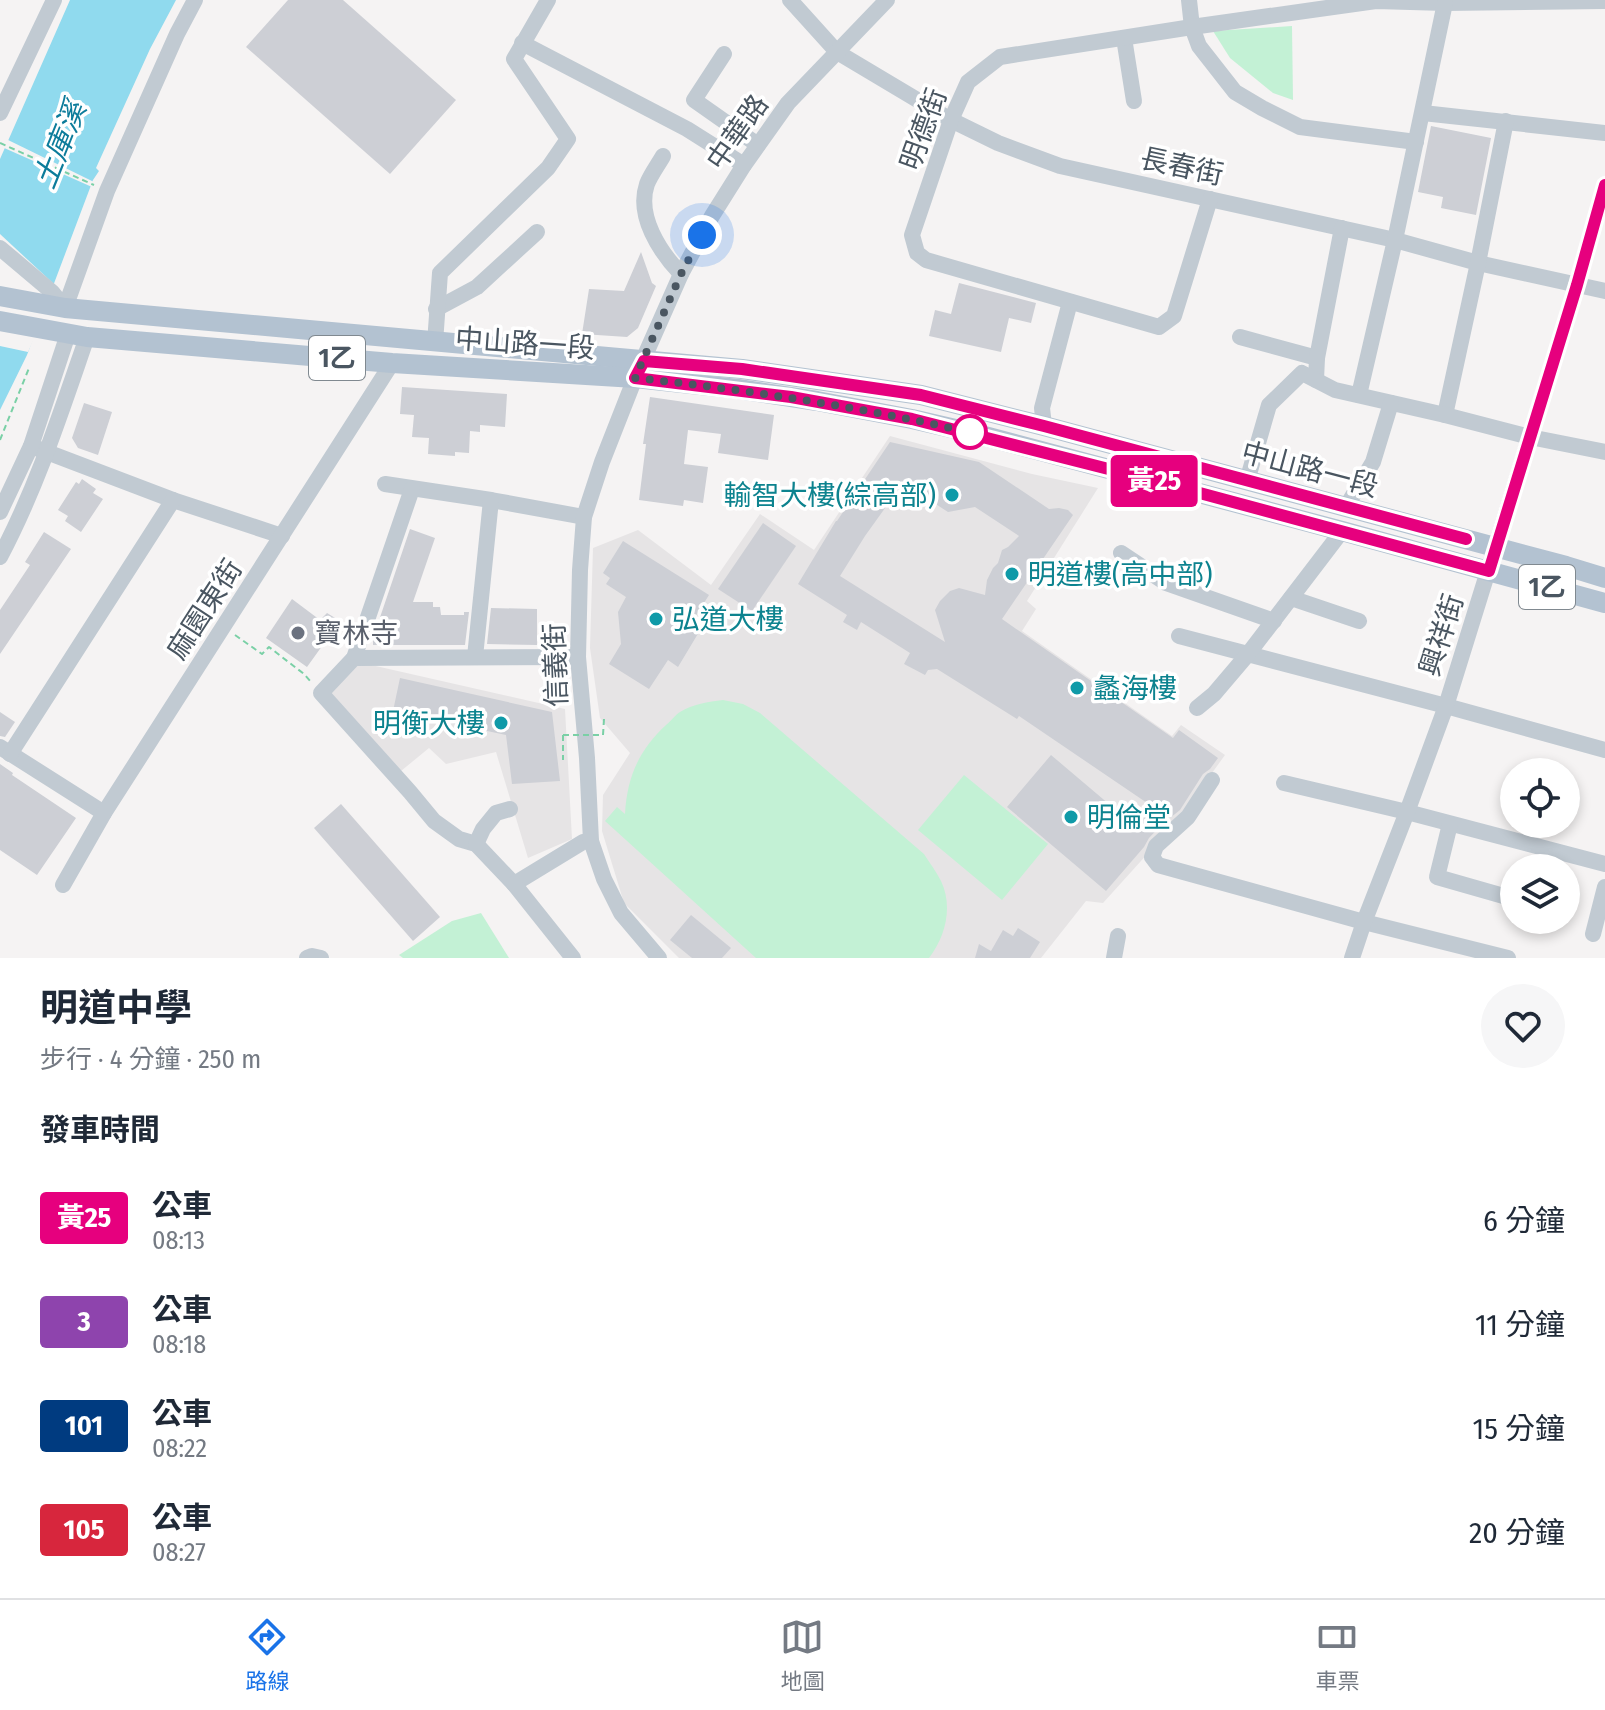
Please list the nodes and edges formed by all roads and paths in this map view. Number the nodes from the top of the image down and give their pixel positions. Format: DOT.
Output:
graph roads {
  1 [pos="54,0"];
  2 [pos="195,0"];
  3 [pos="548,0"];
  4 [pos="790,0"];
  5 [pos="887,0"];
  6 [pos="1189,0"];
  7 [pos="1605,1"];
  8 [pos="1445,3"];
  9 [pos="1192,27"];
  10 [pos="1124,38"];
  11 [pos="522,43"];
  12 [pos="837,52"];
  13 [pos="724,54"];
  14 [pos="1134,101"];
  15 [pos="0,113"];
  16 [pos="1423,113"];
  17 [pos="951,120"];
  18 [pos="1506,121"];
  19 [pos="1605,133"];
  20 [pos="1416,142"];
  21 [pos="2,144"];
  22 [pos="758,145"];
  23 [pos="663,156"];
  24 [pos="744,165"];
  25 [pos="93,185"];
  26 [pos="1605,185"];
  27 [pos="1210,199"];
  28 [pos="1342,228"];
  29 [pos="537,232"];
  30 [pos="1395,240"];
  31 [pos="0,248"];
  32 [pos="1478,263"];
  33 [pos="681,274"];
  34 [pos="1577,285"];
  35 [pos="1605,291"];
  36 [pos="0,296"];
  37 [pos="55,302"];
  38 [pos="1070,302"];
  39 [pos="436,309"];
  40 [pos="0,321"];
  41 [pos="78,336"];
  42 [pos="1240,337"];
  43 [pos="435,343"];
  44 [pos="1317,358"];
  45 [pos="392,363"];
  46 [pos="29,368"];
  47 [pos="640,370"];
  48 [pos="1316,380"];
  49 [pos="1359,395"];
  50 [pos="1391,403"];
  51 [pos="1445,415"];
  52 [pos="1044,426"];
  53 [pos="1530,437"];
  54 [pos="0,440"];
  55 [pos="39,449"];
  56 [pos="1605,452"];
  57 [pos="1247,481"];
  58 [pos="385,484"];
  59 [pos="412,489"];
  60 [pos="173,500"];
  61 [pos="491,500"];
  62 [pos="1346,507"];
  63 [pos="0,512"];
  64 [pos="584,517"];
  65 [pos="1342,531"];
  66 [pos="282,536"];
  67 [pos="1496,547"];
  68 [pos="1121,553"];
  69 [pos="0,557"];
  70 [pos="1489,571"];
  71 [pos="1605,578"];
  72 [pos="1291,598"];
  73 [pos="1605,603"];
  74 [pos="1274,621"];
  75 [pos="1359,621"];
  76 [pos="224,627"];
  77 [pos="1179,636"];
  78 [pos="1248,654"];
  79 [pos="475,657"];
  80 [pos="578,657"];
  81 [pos="354,658"];
  82 [pos="321,693"];
  83 [pos="1446,706"];
  84 [pos="1197,708"];
  85 [pos="604,719"];
  86 [pos="1605,750"];
  87 [pos="5,751"];
  88 [pos="563,760"];
  89 [pos="1212,780"];
  90 [pos="1284,783"];
  91 [pos="510,809"];
  92 [pos="1407,812"];
  93 [pos="104,813"];
  94 [pos="1450,824"];
  95 [pos="591,841"];
  96 [pos="476,844"];
  97 [pos="1605,864"];
  98 [pos="514,884"];
  99 [pos="63,885"];
  100 [pos="1605,887"];
  101 [pos="1500,895"];
  102 [pos="1364,922"];
  103 [pos="1593,934"];
  104 [pos="1118,936"];
  105 [pos="649,955"];
  106 [pos="1485,955"];
  107 [pos="307,958"];
  108 [pos="321,958"];
  109 [pos="573,958"];
  110 [pos="1114,958"];
  111 [pos="1352,958"];
  112 [pos="1508,958"];
  1 -- 15 [label="street"];
  2 -- 37 [label="street"];
  3 -- 11 [label="street"];
  4 -- 12 [label="street, 長春街"];
  5 -- 12 [label="street, 中華路"];
  6 -- 9 [label="street"];
  7 -- 8 [label="street, 明德街"];
  8 -- 9 [label="street, 明德街"];
  8 -- 16 [label="street"];
  9 -- 10 [label="street, 明德街"];
  9 -- 20 [label="street"];
  10 -- 14 [label="street"];
  10 -- 17 [label="street, 明德街"];
  11 -- 24 [label="street"];
  11 -- 39 [label="street"];
  12 -- 17 [label="street, 長春街"];
  12 -- 22 [label="street, 中華路"];
  13 -- 22 [label="street"];
  16 -- 18 [label="street"];
  16 -- 20 [label="street"];
  17 -- 27 [label="street, 長春街"];
  17 -- 38 [label="street, 明德街"];
  18 -- 19 [label="street"];
  18 -- 32 [label="street"];
  20 -- 30 [label="street"];
  21 -- 25 [label="path"];
  22 -- 24 [label="street, 中華路"];
  23 -- 33 [label="street"];
  24 -- 33 [label="street, 中華路"];
  26 -- 34 [label="street, 興祥街"];
  27 -- 28 [label="street, 長春街"];
  27 -- 38 [label="street"];
  28 -- 30 [label="street, 長春街"];
  28 -- 44 [label="street"];
  29 -- 39 [label="street"];
  30 -- 32 [label="street, 長春街"];
  30 -- 49 [label="street"];
  31 -- 37 [label="street"];
  32 -- 34 [label="street, 長春街"];
  32 -- 51 [label="street"];
  33 -- 47 [label="street, 中華路"];
  34 -- 35 [label="street, 長春街"];
  34 -- 53 [label="street, 興祥街"];
  36 -- 37 [label="main road, 1乙"];
  37 -- 43 [label="main road, 中山路一段 / 1乙"];
  38 -- 52 [label="street"];
  39 -- 43 [label="street"];
  40 -- 41 [label="main road, 中山路一段 / 1乙"];
  41 -- 45 [label="main road, 中山路一段 / 1乙"];
  41 -- 55 [label="street"];
  42 -- 44 [label="street"];
  43 -- 47 [label="main road, 中山路一段 / 1乙"];
  44 -- 48 [label="street"];
  45 -- 47 [label="main road, 中山路一段 / 1乙"];
  45 -- 66 [label="street, 麻園東街"];
  46 -- 54 [label="path"];
  47 -- 52 [label="main road, 中山路一段 / 1乙"];
  47 -- 64 [label="street, 信義街"];
  47 -- 65 [label="main road, 中山路一段 / 1乙"];
  48 -- 49 [label="street"];
  48 -- 57 [label="street"];
  49 -- 50 [label="street"];
  50 -- 51 [label="street"];
  50 -- 62 [label="street"];
  51 -- 53 [label="street"];
  52 -- 57 [label="main road, 中山路一段 / 1乙"];
  53 -- 56 [label="street"];
  53 -- 67 [label="street, 興祥街"];
  55 -- 60 [label="street"];
  55 -- 63 [label="street"];
  55 -- 69 [label="street"];
  57 -- 62 [label="main road, 中山路一段 / 1乙"];
  58 -- 59 [label="street"];
  59 -- 61 [label="street"];
  59 -- 81 [label="street"];
  60 -- 66 [label="street"];
  60 -- 87 [label="street"];
  61 -- 64 [label="street"];
  61 -- 79 [label="street"];
  62 -- 67 [label="main road, 中山路一段 / 1乙"];
  64 -- 80 [label="street, 信義街"];
  65 -- 70 [label="main road, 中山路一段 / 1乙"];
  65 -- 72 [label="street"];
  66 -- 76 [label="street, 麻園東街"];
  67 -- 70 [label="street, 興祥街"];
  67 -- 71 [label="main road, 中山路一段 / 1乙"];
  68 -- 74 [label="street"];
  70 -- 73 [label="main road, 中山路一段 / 1乙"];
  70 -- 83 [label="street, 興祥街"];
  72 -- 74 [label="street"];
  72 -- 75 [label="street"];
  74 -- 78 [label="street"];
  76 -- 82 [label="path"];
  76 -- 93 [label="street, 麻園東街"];
  77 -- 78 [label="street"];
  78 -- 83 [label="street"];
  78 -- 84 [label="street"];
  79 -- 80 [label="street"];
  79 -- 81 [label="street"];
  80 -- 95 [label="street, 信義街"];
  81 -- 82 [label="street"];
  82 -- 96 [label="street"];
  83 -- 86 [label="street"];
  83 -- 92 [label="street, 興祥街"];
  85 -- 88 [label="path, bridge"];
  87 -- 93 [label="street"];
  89 -- 102 [label="street"];
  90 -- 92 [label="street"];
  91 -- 96 [label="street"];
  92 -- 94 [label="street"];
  92 -- 102 [label="street, 興祥街"];
  93 -- 99 [label="street, 麻園東街"];
  94 -- 97 [label="street"];
  94 -- 101 [label="street"];
  95 -- 98 [label="street"];
  95 -- 105 [label="street, 信義街"];
  96 -- 98 [label="street"];
  98 -- 109 [label="street"];
  100 -- 103 [label="street"];
  102 -- 106 [label="street"];
  102 -- 111 [label="street, 興祥街"];
  104 -- 110 [label="street"];
  106 -- 112 [label="street"];
  107 -- 108 [label="street"];
}
